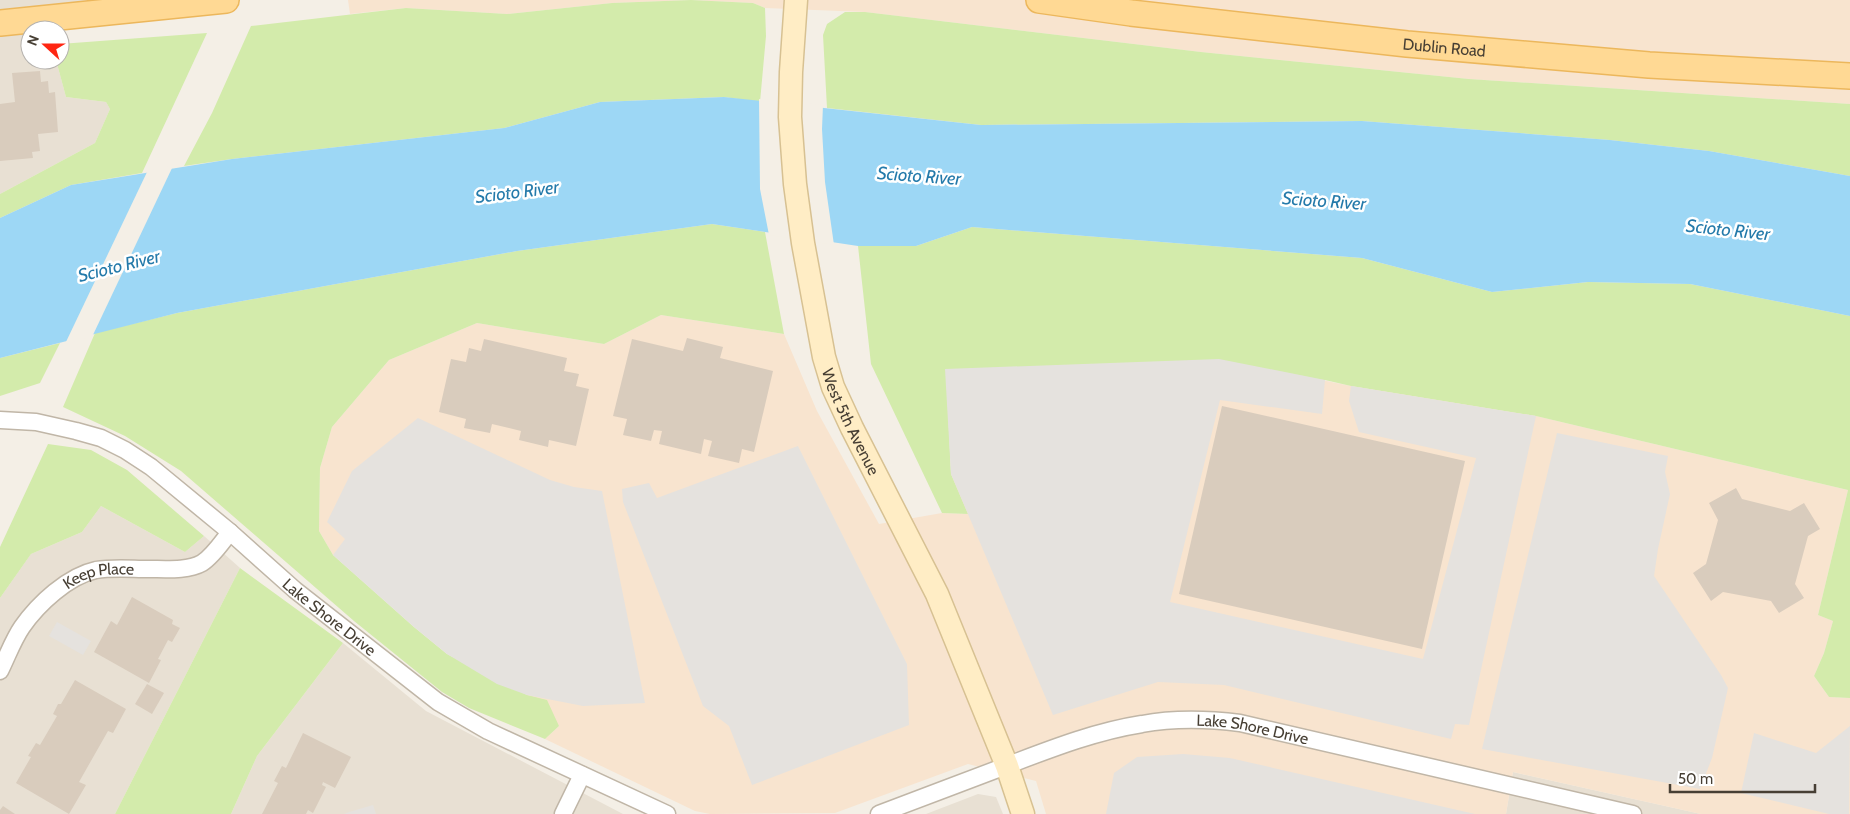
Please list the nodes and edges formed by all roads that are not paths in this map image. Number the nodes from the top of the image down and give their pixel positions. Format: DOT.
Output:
graph roads {
  1 [pos="226,0"];
  2 [pos="796,0"];
  3 [pos="1039,0"];
  4 [pos="0,22"];
  5 [pos="1850,76"];
  6 [pos="0,420"];
  7 [pos="230,532"];
  8 [pos="0,671"];
  9 [pos="1007,766"];
  10 [pos="582,775"];
  11 [pos="564,814"];
  12 [pos="667,814"];
  13 [pos="879,814"];
  14 [pos="1023,814"];
  15 [pos="1633,814"];
  1 -- 4 [label="main road"];
  2 -- 9 [label="main road, West 5th Avenue"];
  3 -- 5 [label="main road, Dublin Road"];
  6 -- 7 [label="street, Lake Shore Drive"];
  7 -- 8 [label="street, Keep Place"];
  7 -- 10 [label="street, Lake Shore Drive"];
  9 -- 13 [label="street, Lake Shore Drive"];
  9 -- 14 [label="main road, West 5th Avenue"];
  9 -- 15 [label="street, Lake Shore Drive"];
  10 -- 11 [label="street"];
  10 -- 12 [label="street, Lake Shore Drive"];
}
